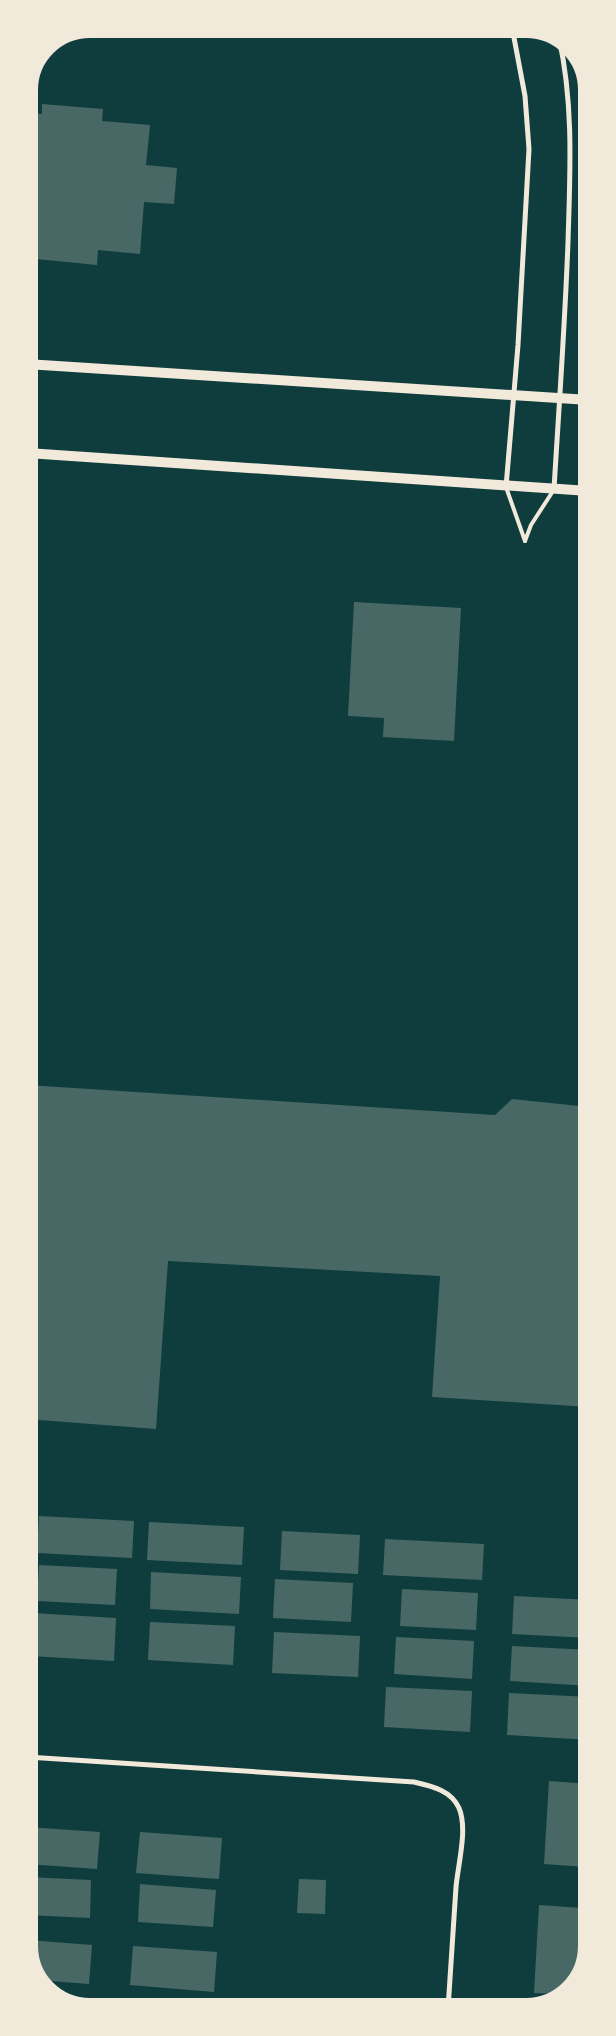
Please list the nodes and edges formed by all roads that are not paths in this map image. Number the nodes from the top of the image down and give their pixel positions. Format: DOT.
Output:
graph roads {
  1 [pos="514,35"];
  2 [pos="560,48"];
  3 [pos="35,365"];
  4 [pos="514,396"];
  5 [pos="560,398"];
  6 [pos="581,399"];
  7 [pos="35,454"];
  8 [pos="506,486"];
  9 [pos="554,488"];
  10 [pos="581,490"];
  11 [pos="35,1758"];
  12 [pos="449,2001"];
  1 -- 4 [label="street"];
  2 -- 5 [label="street"];
  3 -- 4 [label="main road"];
  4 -- 5 [label="main road"];
  4 -- 8 [label="street"];
  5 -- 6 [label="main road"];
  5 -- 9 [label="street"];
  7 -- 8 [label="main road"];
  8 -- 9 [label="main road"];
  8 -- 9 [label="lane"];
  9 -- 10 [label="main road"];
  11 -- 12 [label="street"];
}
